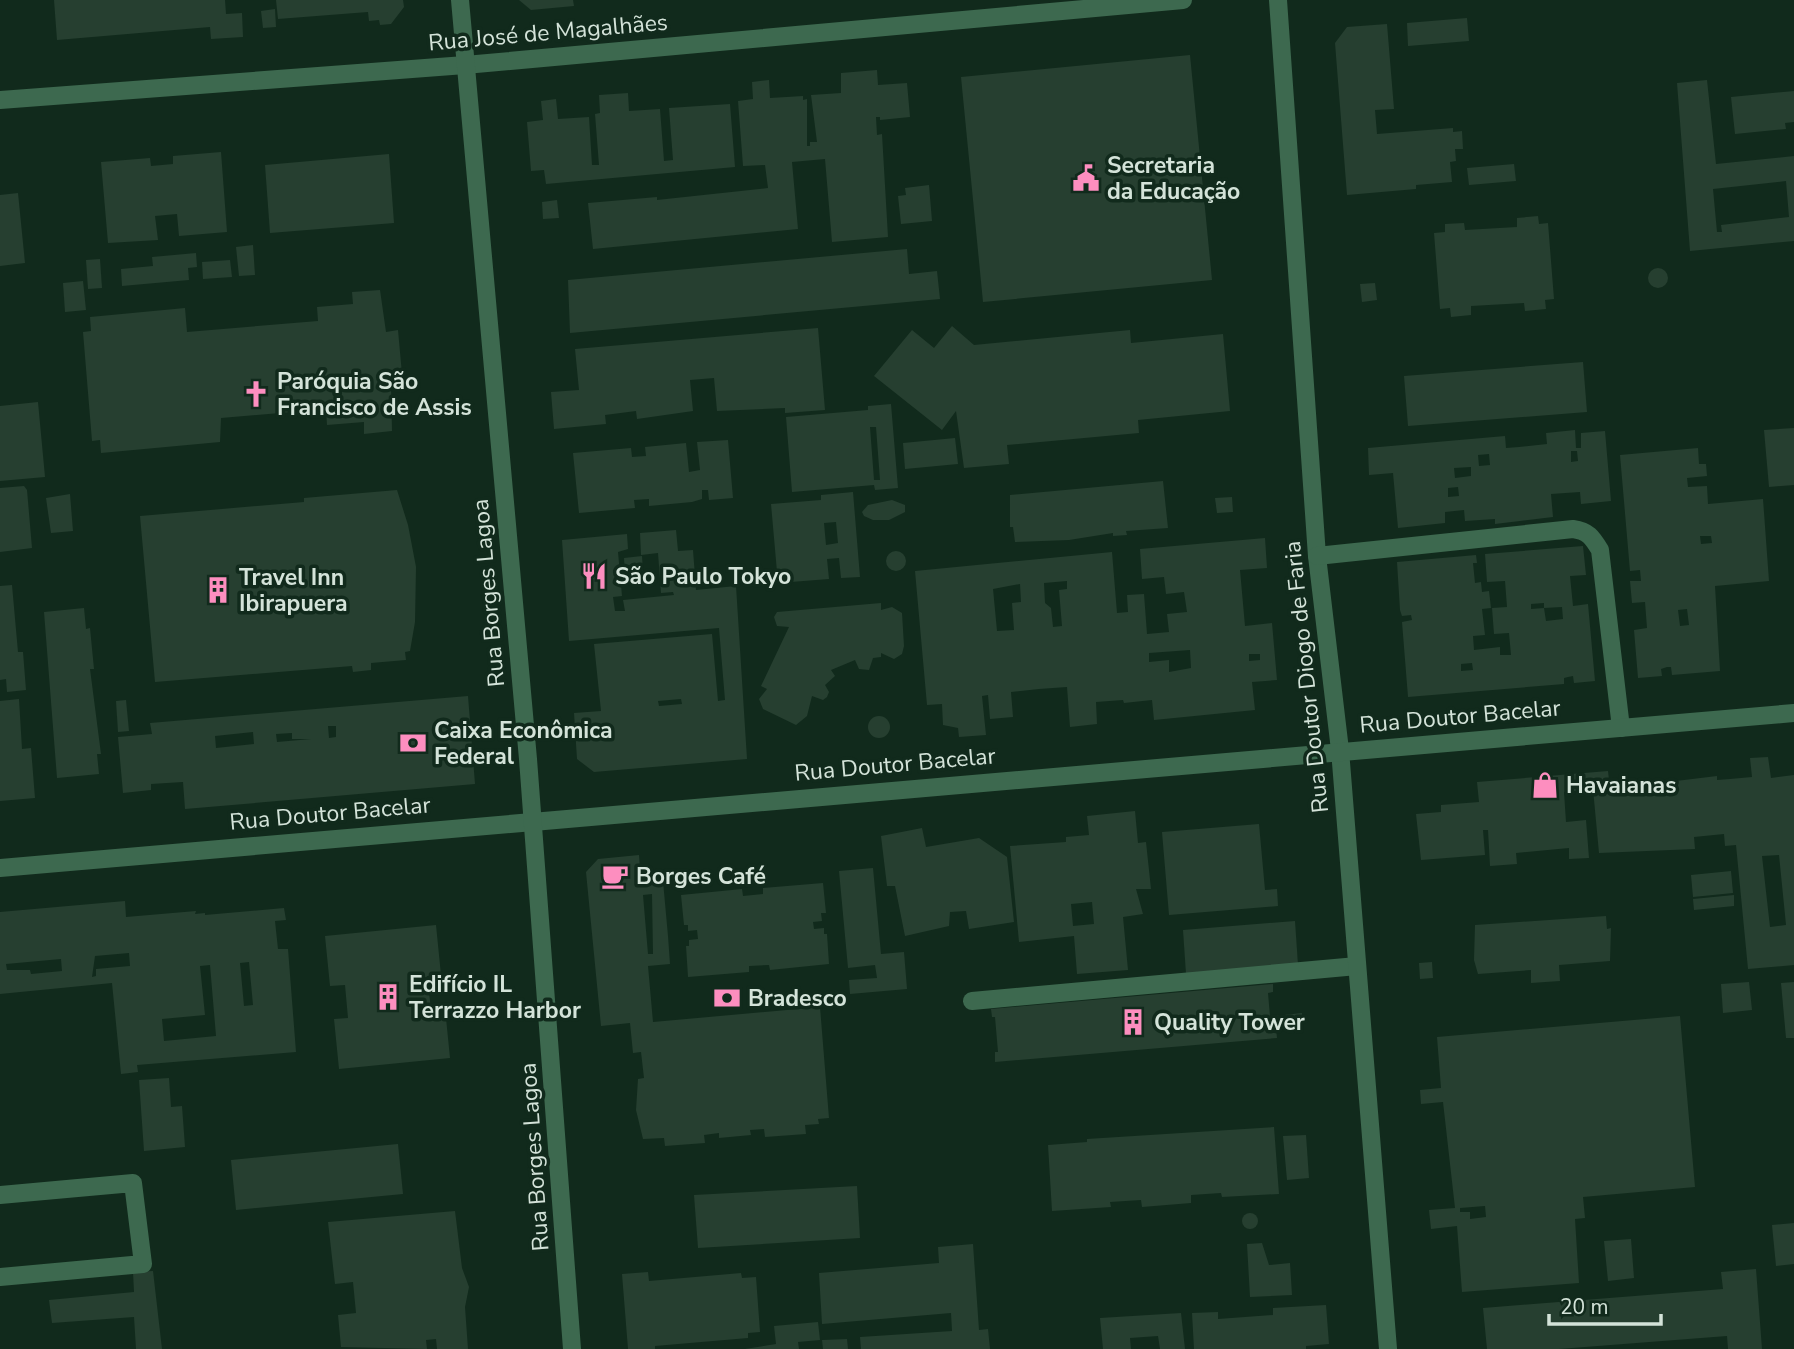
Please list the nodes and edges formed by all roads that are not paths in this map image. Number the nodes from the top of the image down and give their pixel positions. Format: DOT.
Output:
graph roads {
  1 [pos="460,0"];
  2 [pos="1183,0"];
  3 [pos="1279,0"];
  4 [pos="465,65"];
  5 [pos="0,100"];
  6 [pos="1317,556"];
  7 [pos="1794,713"];
  8 [pos="1621,727"];
  9 [pos="1340,750"];
  10 [pos="533,820"];
  11 [pos="0,868"];
  12 [pos="1357,967"];
  13 [pos="972,1000"];
  14 [pos="0,1195"];
  15 [pos="0,1277"];
  16 [pos="572,1349"];
  17 [pos="1388,1349"];
  1 -- 4 [label="street, Rua Borges Lagoa"];
  2 -- 4 [label="street, Rua José de Magalhães"];
  3 -- 6 [label="street, Rua Doutor Diogo de Faria"];
  4 -- 5 [label="street, Rua José de Magalhães"];
  4 -- 10 [label="street, Rua Borges Lagoa"];
  6 -- 8 [label="street"];
  6 -- 9 [label="street, Rua Doutor Diogo de Faria"];
  7 -- 8 [label="street, Rua Doutor Bacelar"];
  8 -- 9 [label="street, Rua Doutor Bacelar"];
  9 -- 10 [label="street, Rua Doutor Bacelar"];
  9 -- 12 [label="street, Rua Doutor Diogo de Faria"];
  10 -- 11 [label="street, Rua Doutor Bacelar"];
  10 -- 16 [label="street, Rua Borges Lagoa"];
  12 -- 13 [label="street"];
  12 -- 17 [label="street, Rua Doutor Diogo de Faria"];
  14 -- 15 [label="street"];
}
